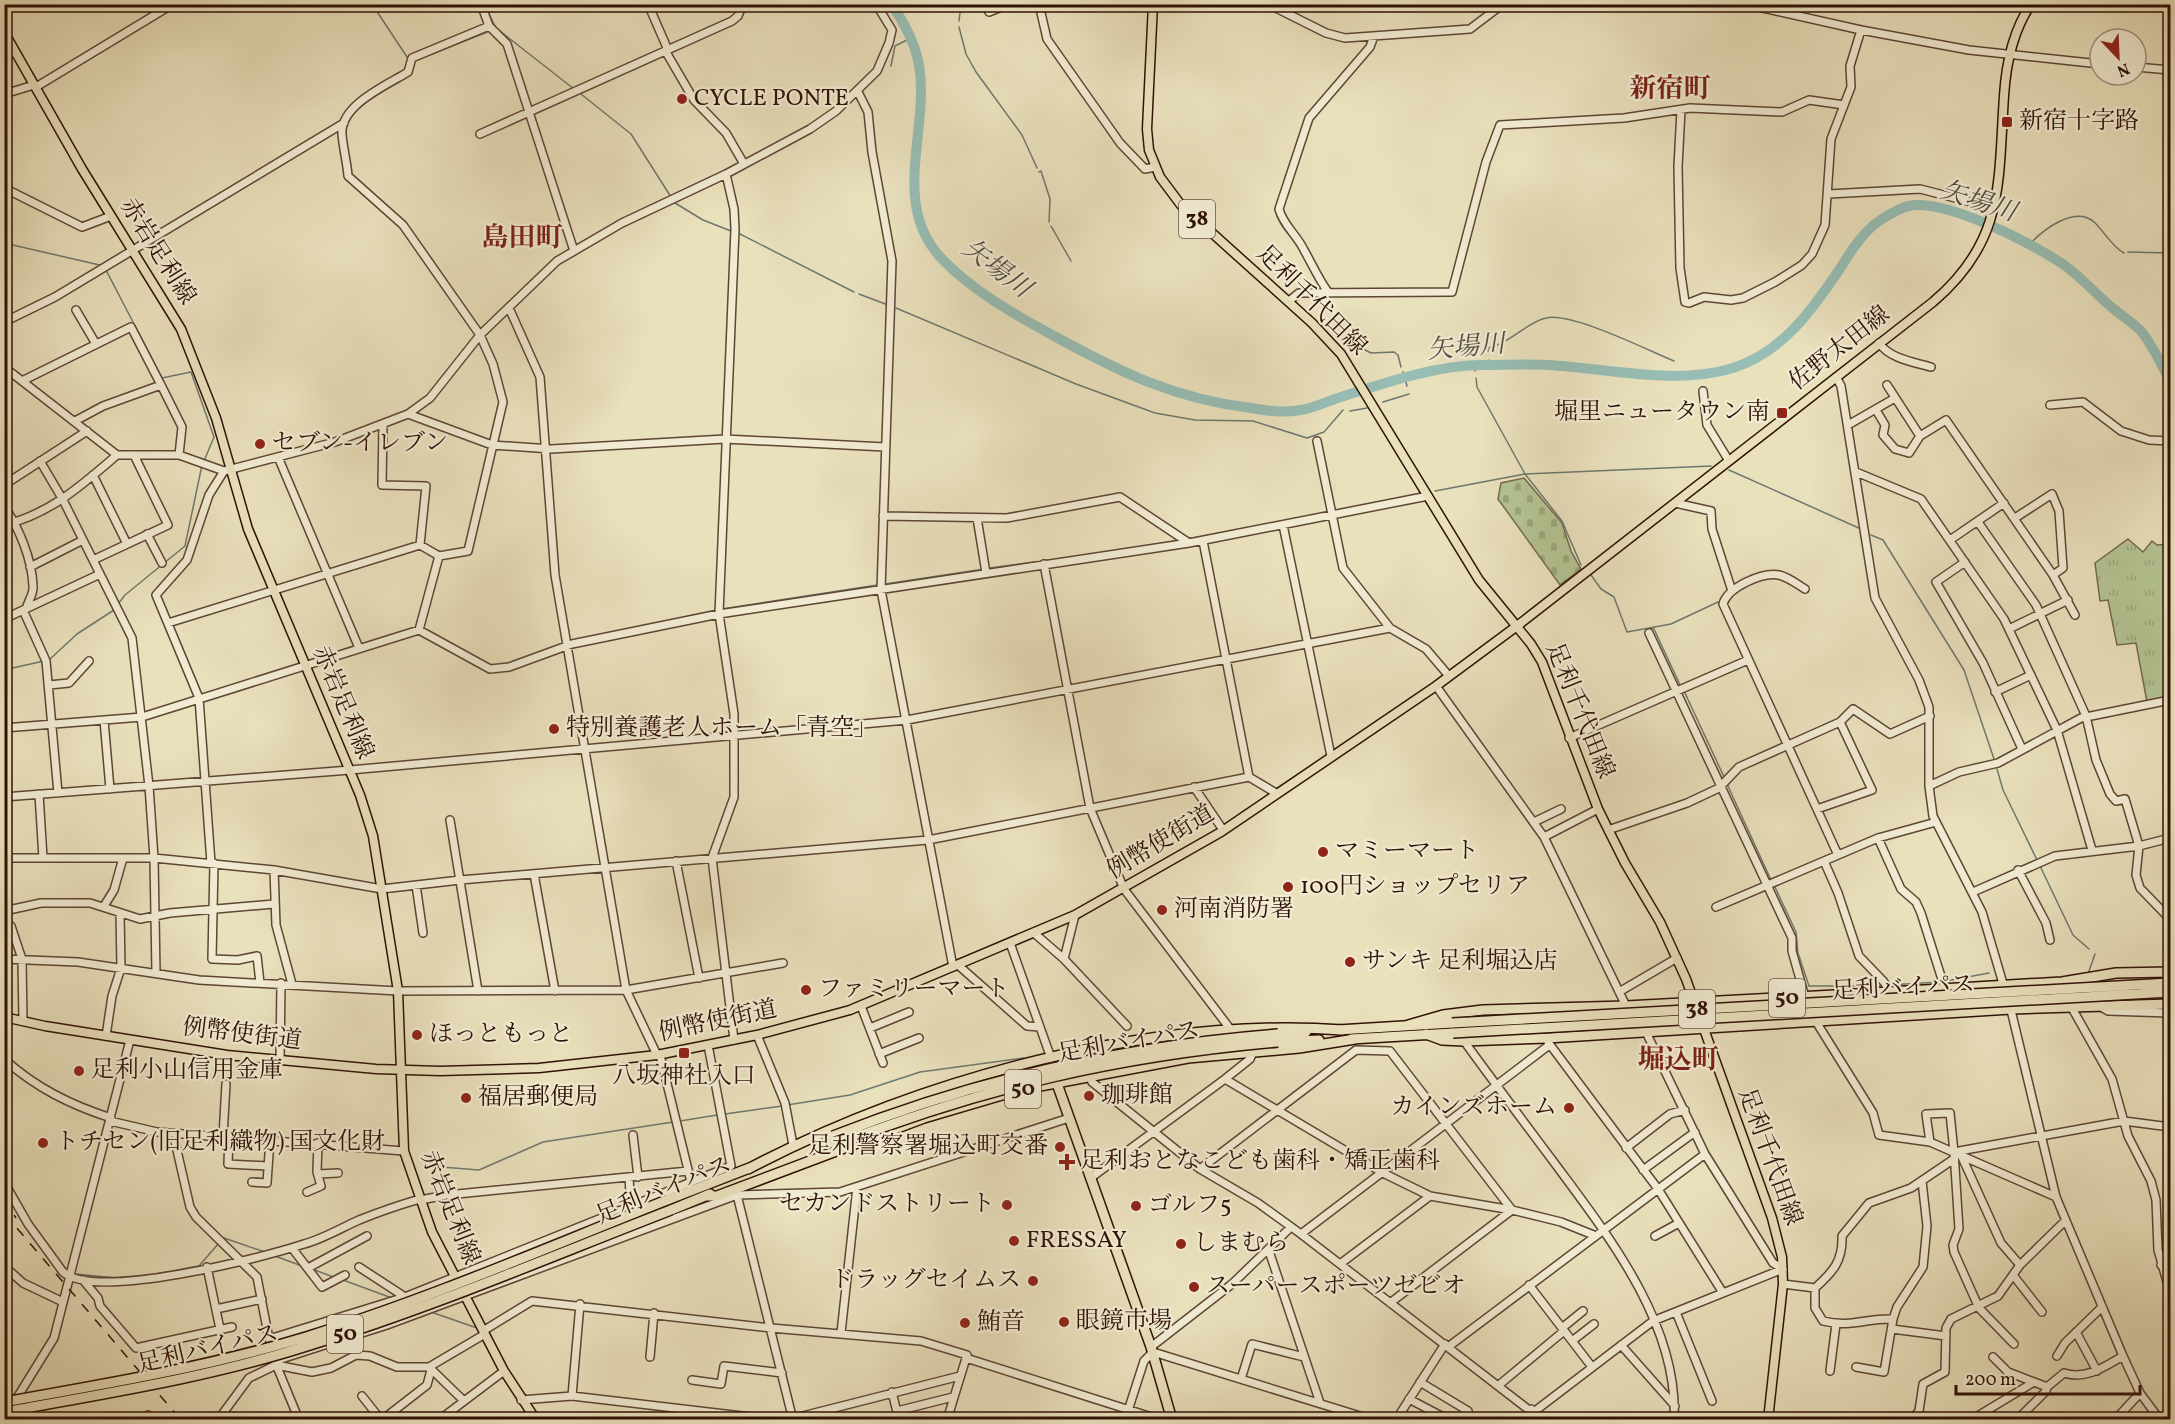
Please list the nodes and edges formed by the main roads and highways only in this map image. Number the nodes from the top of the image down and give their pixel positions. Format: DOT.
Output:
graph roads {
  1 [pos="1154,4"];
  2 [pos="2027,6"];
  3 [pos="4,32"];
  4 [pos="1517,626"];
  5 [pos="2170,972"];
  6 [pos="2170,983"];
  7 [pos="2170,992"];
  8 [pos="1695,1003"];
  9 [pos="2170,1004"];
  10 [pos="4,1017"];
  11 [pos="1405,1026"];
  12 [pos="1703,1026"];
  13 [pos="1453,1028"];
  14 [pos="1343,1030"];
  15 [pos="1426,1034"];
  16 [pos="1278,1038"];
  17 [pos="1355,1039"];
  18 [pos="1051,1058"];
  19 [pos="399,1070"];
  20 [pos="1056,1083"];
  21 [pos="834,1140"];
  22 [pos="748,1169"];
  23 [pos="705,1196"];
  24 [pos="669,1205"];
  25 [pos="5,1407"];
  26 [pos="536,1419"];
  27 [pos="1172,1419"];
  28 [pos="1768,1419"];
  1 -- 4 [label="main road, 足利千代田線 / 38"];
  2 -- 4 [label="main road, 佐野太田線"];
  3 -- 19 [label="main road, 赤岩足利線"];
  4 -- 8 [label="main road, 足利千代田線 / 38"];
  4 -- 19 [label="main road, 例幣使街道"];
  5 -- 8 [label="highway, 50"];
  6 -- 13 [label="highway, 足利バイパス / 50, bridge"];
  7 -- 13 [label="highway, 足利バイパス / 50, bridge"];
  8 -- 11 [label="highway, 50"];
  8 -- 12 [label="main road, 足利千代田線 / 38"];
  9 -- 12 [label="highway, 50"];
  10 -- 19 [label="main road, 例幣使街道"];
  11 -- 13 [label="highway, 足利バイパス / 50"];
  11 -- 14 [label="highway, 足利バイパス / 50"];
  12 -- 15 [label="highway, 50"];
  12 -- 28 [label="main road, 足利千代田線 / 38"];
  13 -- 15 [label="highway, 足利バイパス / 50"];
  14 -- 16 [label="highway, 足利バイパス / 50"];
  14 -- 18 [label="highway, 50"];
  15 -- 17 [label="highway, 足利バイパス / 50"];
  16 -- 17 [label="highway, 足利バイパス / 50"];
  16 -- 21 [label="highway, 足利バイパス / 50, bridge"];
  17 -- 20 [label="highway, 50"];
  18 -- 20 [label="highway"];
  18 -- 22 [label="highway, 50"];
  19 -- 26 [label="main road, 赤岩足利線"];
  20 -- 23 [label="highway, 50"];
  20 -- 27 [label="highway"];
  21 -- 22 [label="highway, 足利バイパス / 50"];
  21 -- 23 [label="highway, 足利バイパス / 50"];
  22 -- 24 [label="highway, 足利バイパス / 50"];
  23 -- 24 [label="highway, 足利バイパス / 50"];
  24 -- 25 [label="highway, 足利バイパス / 50, bridge"];
}
